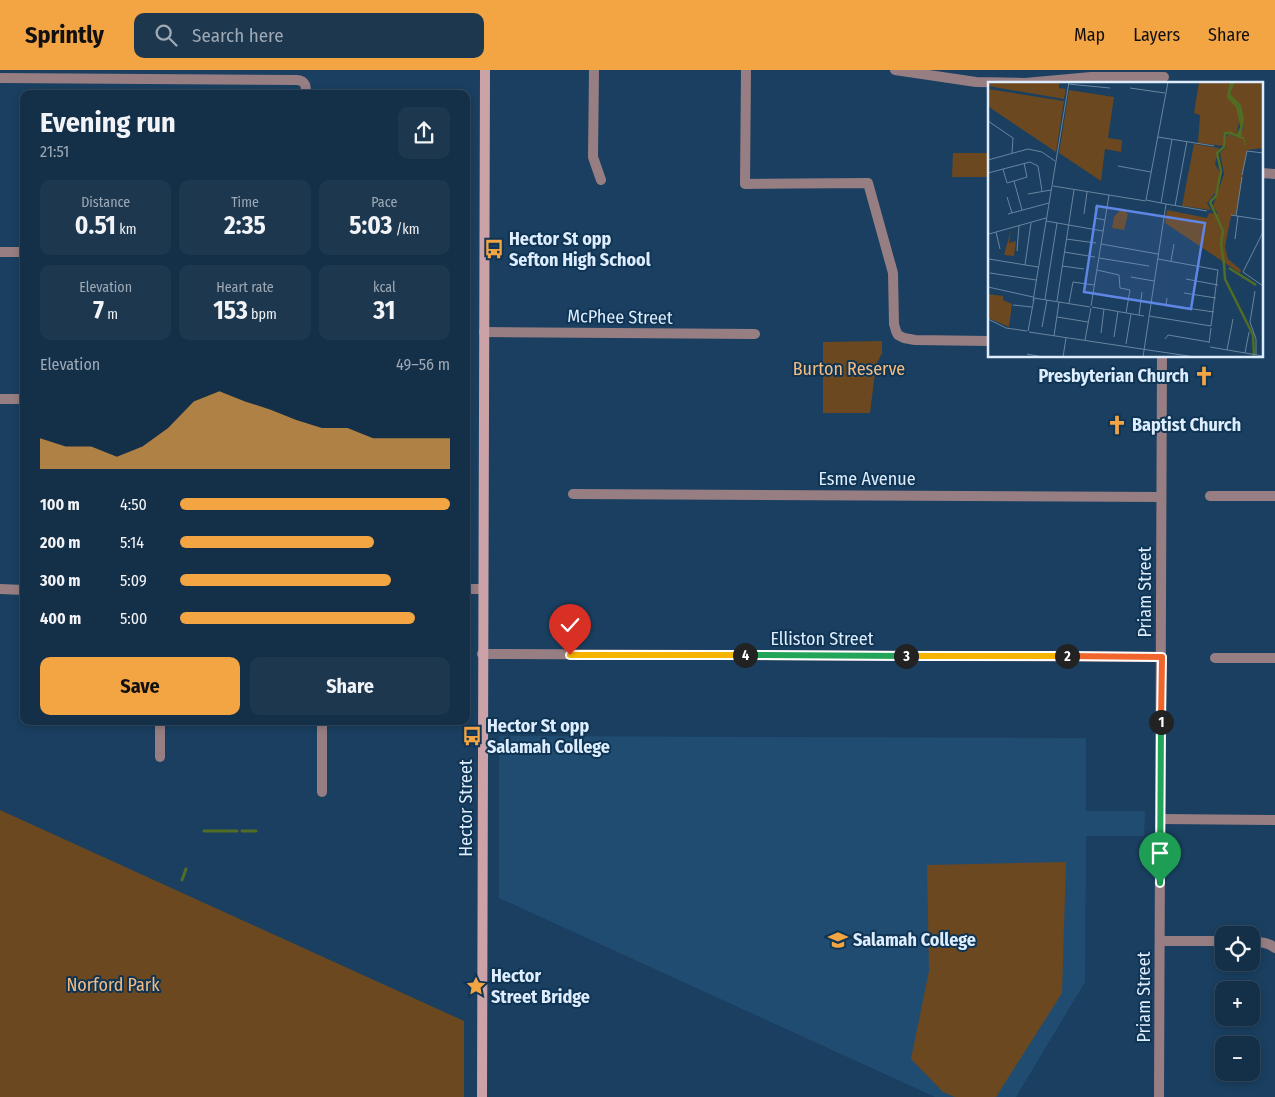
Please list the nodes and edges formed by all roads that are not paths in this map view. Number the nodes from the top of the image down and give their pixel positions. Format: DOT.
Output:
graph roads {
  1 [pos="485,70"];
  2 [pos="594,70"];
  3 [pos="746,70"];
  4 [pos="895,70"];
  5 [pos="1164,77"];
  6 [pos="0,78"];
  7 [pos="988,82"];
  8 [pos="1036,82"];
  9 [pos="306,90"];
  10 [pos="1262,173"];
  11 [pos="1275,174"];
  12 [pos="600,180"];
  13 [pos="0,252"];
  14 [pos="20,252"];
  15 [pos="484,332"];
  16 [pos="755,334"];
  17 [pos="988,341"];
  18 [pos="1162,358"];
  19 [pos="0,399"];
  20 [pos="20,399"];
  21 [pos="573,494"];
  22 [pos="1210,496"];
  23 [pos="1275,496"];
  24 [pos="1161,497"];
  25 [pos="470,589"];
  26 [pos="482,589"];
  27 [pos="0,590"];
  28 [pos="20,590"];
  29 [pos="482,654"];
  30 [pos="1162,657"];
  31 [pos="1215,658"];
  32 [pos="1275,658"];
  33 [pos="160,725"];
  34 [pos="322,725"];
  35 [pos="160,757"];
  36 [pos="322,792"];
  37 [pos="1161,819"];
  38 [pos="1275,820"];
  39 [pos="1160,941"];
  40 [pos="1215,941"];
  41 [pos="1260,942"];
  42 [pos="1275,948"];
  43 [pos="482,1097"];
  44 [pos="1159,1097"];
  1 -- 15 [label="main road, Hector Street"];
  2 -- 12 [label="street"];
  3 -- 17 [label="street"];
  4 -- 7 [label="street"];
  5 -- 8 [label="street"];
  6 -- 9 [label="street"];
  10 -- 11 [label="street"];
  13 -- 14 [label="street"];
  15 -- 16 [label="street, McPhee Street"];
  15 -- 26 [label="main road, Hector Street"];
  18 -- 24 [label="street, Priam Street"];
  19 -- 20 [label="street"];
  21 -- 24 [label="street, Esme Avenue"];
  22 -- 23 [label="street"];
  24 -- 30 [label="street, Priam Street"];
  25 -- 26 [label="street"];
  26 -- 29 [label="main road, Hector Street"];
  27 -- 28 [label="street"];
  29 -- 30 [label="street, Elliston Street"];
  29 -- 43 [label="main road, Hector Street"];
  30 -- 37 [label="street, Priam Street"];
  31 -- 32 [label="street"];
  33 -- 35 [label="street"];
  34 -- 36 [label="street"];
  37 -- 38 [label="street"];
  37 -- 39 [label="street, Priam Street"];
  39 -- 40 [label="street"];
  39 -- 44 [label="street, Priam Street"];
  41 -- 42 [label="street"];
}
